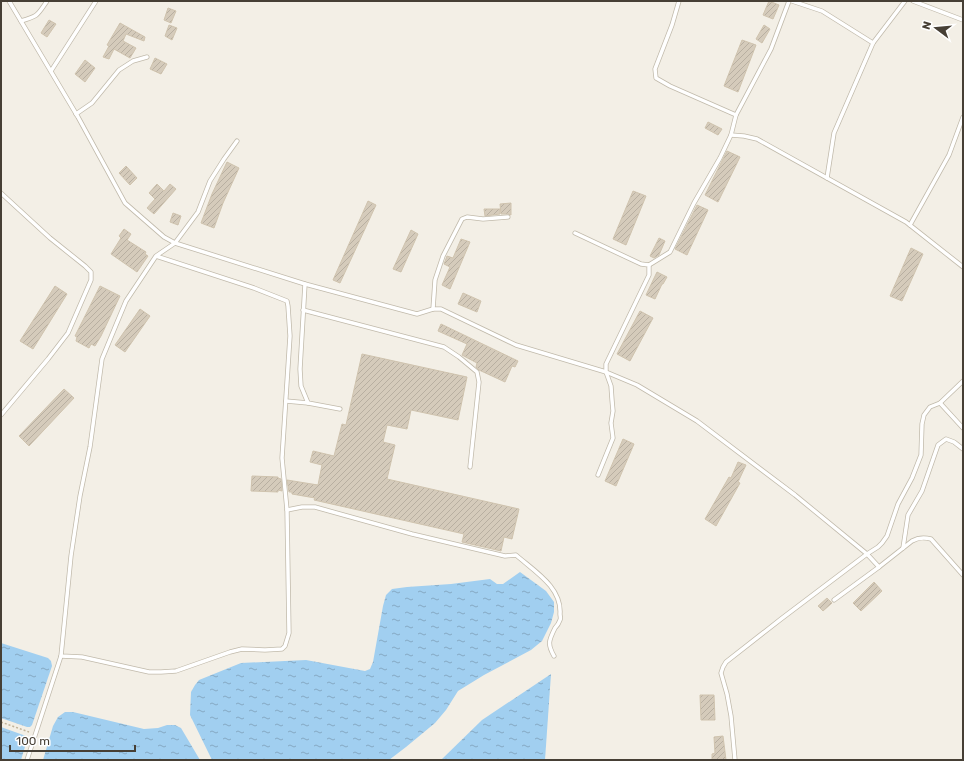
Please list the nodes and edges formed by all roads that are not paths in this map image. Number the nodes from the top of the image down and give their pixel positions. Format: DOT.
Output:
graph roads {
  1 [pos="8,1"];
  2 [pos="47,1"];
  3 [pos="96,1"];
  4 [pos="679,1"];
  5 [pos="789,1"];
  6 [pos="792,1"];
  7 [pos="905,1"];
  8 [pos="914,1"];
  9 [pos="963,20"];
  10 [pos="21,21"];
  11 [pos="874,42"];
  12 [pos="147,57"];
  13 [pos="50,71"];
  14 [pos="76,114"];
  15 [pos="736,116"];
  16 [pos="963,117"];
  17 [pos="731,135"];
  18 [pos="237,141"];
  19 [pos="827,178"];
  20 [pos="1,193"];
  21 [pos="508,217"];
  22 [pos="910,225"];
  23 [pos="575,233"];
  24 [pos="175,243"];
  25 [pos="156,256"];
  26 [pos="650,265"];
  27 [pos="963,267"];
  28 [pos="305,284"];
  29 [pos="434,309"];
  30 [pos="303,310"];
  31 [pos="606,372"];
  32 [pos="963,381"];
  33 [pos="286,401"];
  34 [pos="308,403"];
  35 [pos="940,403"];
  36 [pos="340,409"];
  37 [pos="1,414"];
  38 [pos="963,428"];
  39 [pos="963,449"];
  40 [pos="470,467"];
  41 [pos="598,475"];
  42 [pos="287,510"];
  43 [pos="903,548"];
  44 [pos="868,554"];
  45 [pos="879,567"];
  46 [pos="963,574"];
  47 [pos="834,600"];
  48 [pos="61,656"];
  49 [pos="554,656"];
  50 [pos="27,760"];
  51 [pos="735,760"];
  1 -- 10 [label="lane"];
  2 -- 10 [label="lane"];
  3 -- 13 [label="lane"];
  4 -- 15 [label="lane"];
  5 -- 15 [label="lane"];
  6 -- 11 [label="lane"];
  7 -- 11 [label="lane"];
  8 -- 9 [label="lane"];
  10 -- 13 [label="lane"];
  11 -- 19 [label="lane"];
  12 -- 14 [label="lane"];
  13 -- 14 [label="lane"];
  14 -- 24 [label="lane"];
  15 -- 17 [label="lane"];
  16 -- 22 [label="lane"];
  17 -- 19 [label="lane"];
  17 -- 26 [label="lane"];
  18 -- 24 [label="lane"];
  19 -- 22 [label="lane"];
  20 -- 37 [label="lane"];
  21 -- 29 [label="lane"];
  22 -- 27 [label="lane"];
  23 -- 26 [label="lane"];
  24 -- 25 [label="lane"];
  24 -- 28 [label="lane"];
  25 -- 33 [label="lane"];
  25 -- 48 [label="lane"];
  26 -- 31 [label="lane"];
  28 -- 29 [label="lane"];
  28 -- 30 [label="lane"];
  29 -- 31 [label="lane"];
  30 -- 34 [label="lane"];
  30 -- 40 [label="lane"];
  31 -- 41 [label="lane"];
  31 -- 44 [label="lane"];
  32 -- 35 [label="lane"];
  33 -- 34 [label="lane"];
  33 -- 42 [label="lane"];
  34 -- 36 [label="lane"];
  35 -- 38 [label="lane"];
  35 -- 44 [label="lane"];
  39 -- 43 [label="lane"];
  42 -- 48 [label="lane"];
  42 -- 49 [label="lane"];
  43 -- 45 [label="lane"];
  43 -- 46 [label="lane"];
  44 -- 45 [label="lane"];
  44 -- 51 [label="lane"];
  45 -- 47 [label="lane"];
  48 -- 50 [label="lane"];
}
